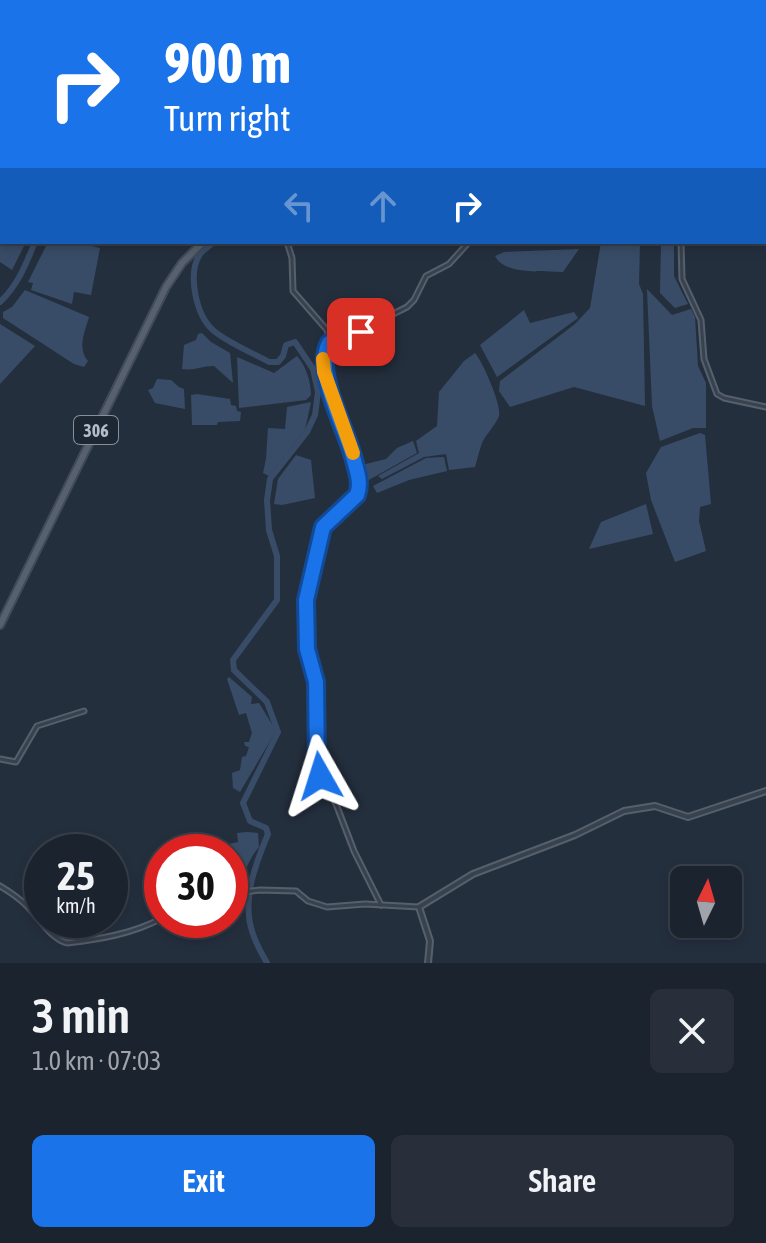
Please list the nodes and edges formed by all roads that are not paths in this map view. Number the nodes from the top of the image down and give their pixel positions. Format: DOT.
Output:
graph roads {
  1 [pos="201,244"];
  2 [pos="288,244"];
  3 [pos="467,244"];
  4 [pos="681,244"];
  5 [pos="329,343"];
  6 [pos="766,407"];
  7 [pos="0,625"];
  8 [pos="84,711"];
  9 [pos="0,759"];
  10 [pos="766,791"];
  11 [pos="0,886"];
  12 [pos="248,891"];
  13 [pos="381,905"];
  14 [pos="419,907"];
  15 [pos="144,928"];
  16 [pos="428,963"];
  1 -- 7 [label="main road, 306"];
  2 -- 5 [label="street"];
  3 -- 5 [label="street"];
  4 -- 6 [label="street"];
  5 -- 13 [label="street"];
  8 -- 9 [label="street"];
  10 -- 14 [label="street"];
  11 -- 15 [label="street"];
  12 -- 13 [label="street"];
  13 -- 14 [label="street"];
  14 -- 16 [label="street"];
}
